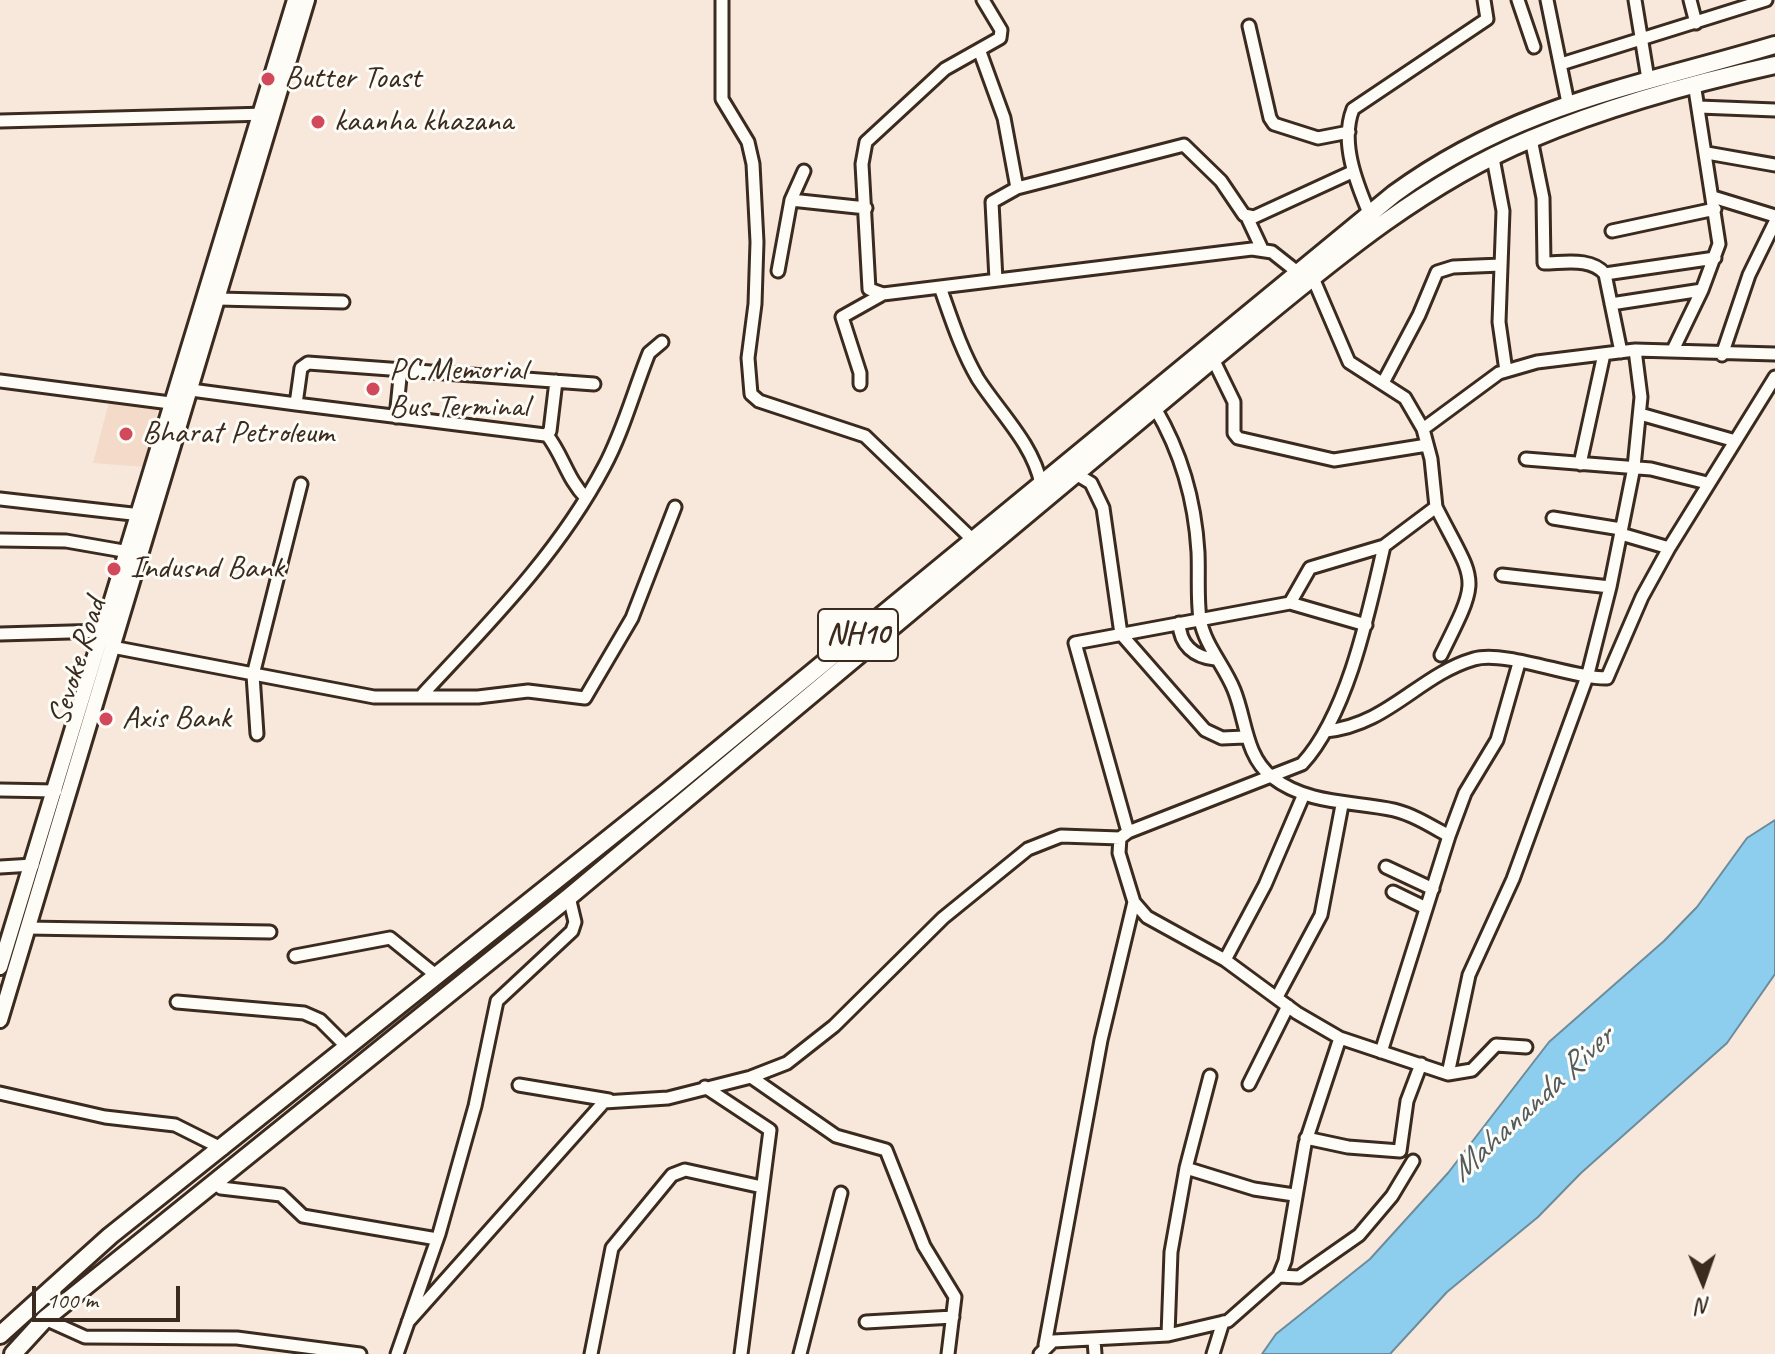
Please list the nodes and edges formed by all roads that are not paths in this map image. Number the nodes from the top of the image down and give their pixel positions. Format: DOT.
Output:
graph roads {
  1 [pos="295,0"];
  2 [pos="307,0"];
  3 [pos="722,0"];
  4 [pos="983,0"];
  5 [pos="1484,0"];
  6 [pos="1518,0"];
  7 [pos="1547,0"];
  8 [pos="1635,0"];
  9 [pos="1690,0"];
  10 [pos="1766,0"];
  11 [pos="1696,23"];
  12 [pos="1249,26"];
  13 [pos="1643,40"];
  14 [pos="1775,45"];
  15 [pos="1534,47"];
  16 [pos="980,52"];
  17 [pos="1561,64"];
  18 [pos="1775,65"];
  19 [pos="1648,79"];
  20 [pos="1694,83"];
  21 [pos="1568,103"];
  22 [pos="1699,107"];
  23 [pos="1775,110"];
  24 [pos="267,114"];
  25 [pos="0,121"];
  26 [pos="1349,132"];
  27 [pos="1531,139"];
  28 [pos="1707,153"];
  29 [pos="1493,158"];
  30 [pos="1775,165"];
  31 [pos="804,171"];
  32 [pos="1352,172"];
  33 [pos="1017,188"];
  34 [pos="1713,197"];
  35 [pos="791,200"];
  36 [pos="866,208"];
  37 [pos="1715,209"];
  38 [pos="1369,213"];
  39 [pos="1247,217"];
  40 [pos="1775,219"];
  41 [pos="1612,231"];
  42 [pos="1262,249"];
  43 [pos="1715,258"];
  44 [pos="1501,265"];
  45 [pos="778,271"];
  46 [pos="1296,271"];
  47 [pos="1605,274"];
  48 [pos="1313,278"];
  49 [pos="996,280"];
  50 [pos="940,287"];
  51 [pos="1702,290"];
  52 [pos="883,294"];
  53 [pos="218,299"];
  54 [pos="343,302"];
  55 [pos="1611,304"];
  56 [pos="662,342"];
  57 [pos="1635,350"];
  58 [pos="1673,350"];
  59 [pos="1621,352"];
  60 [pos="1604,354"];
  61 [pos="1775,354"];
  62 [pos="1722,355"];
  63 [pos="1213,359"];
  64 [pos="401,368"];
  65 [pos="1506,371"];
  66 [pos="1775,377"];
  67 [pos="0,381"];
  68 [pos="556,381"];
  69 [pos="1384,381"];
  70 [pos="594,384"];
  71 [pos="860,384"];
  72 [pos="191,390"];
  73 [pos="296,404"];
  74 [pos="180,405"];
  75 [pos="1155,408"];
  76 [pos="1640,414"];
  77 [pos="396,417"];
  78 [pos="1423,429"];
  79 [pos="547,435"];
  80 [pos="1732,440"];
  81 [pos="1427,445"];
  82 [pos="1526,459"];
  83 [pos="1580,464"];
  84 [pos="1634,467"];
  85 [pos="1071,471"];
  86 [pos="1707,483"];
  87 [pos="301,484"];
  88 [pos="1041,484"];
  89 [pos="586,498"];
  90 [pos="0,499"];
  91 [pos="675,507"];
  92 [pos="1436,507"];
  93 [pos="141,515"];
  94 [pos="1553,518"];
  95 [pos="1621,531"];
  96 [pos="0,540"];
  97 [pos="973,540"];
  98 [pos="1384,546"];
  99 [pos="1669,548"];
  100 [pos="129,552"];
  101 [pos="1502,575"];
  102 [pos="1610,587"];
  103 [pos="1290,603"];
  104 [pos="1200,619"];
  105 [pos="1179,623"];
  106 [pos="1366,625"];
  107 [pos="105,631"];
  108 [pos="0,634"];
  109 [pos="1121,634"];
  110 [pos="112,647"];
  111 [pos="1441,655"];
  112 [pos="1215,659"];
  113 [pos="1519,663"];
  114 [pos="1588,674"];
  115 [pos="253,675"];
  116 [pos="423,694"];
  117 [pos="90,701"];
  118 [pos="1326,731"];
  119 [pos="257,734"];
  120 [pos="1245,737"];
  121 [pos="1271,777"];
  122 [pos="0,790"];
  123 [pos="56,791"];
  124 [pos="1304,794"];
  125 [pos="1342,805"];
  126 [pos="1124,835"];
  127 [pos="1449,836"];
  128 [pos="33,865"];
  129 [pos="0,867"];
  130 [pos="1386,867"];
  131 [pos="1433,889"];
  132 [pos="1393,892"];
  133 [pos="569,897"];
  134 [pos="1134,902"];
  135 [pos="1426,908"];
  136 [pos="27,928"];
  137 [pos="270,932"];
  138 [pos="295,956"];
  139 [pos="1225,960"];
  140 [pos="5,964"];
  141 [pos="437,976"];
  142 [pos="1277,997"];
  143 [pos="177,1002"];
  144 [pos="1288,1006"];
  145 [pos="0,1020"];
  146 [pos="1340,1038"];
  147 [pos="1526,1047"];
  148 [pos="348,1048"];
  149 [pos="1381,1052"];
  150 [pos="1421,1064"];
  151 [pos="1448,1074"];
  152 [pos="1210,1076"];
  153 [pos="751,1077"];
  154 [pos="1249,1084"];
  155 [pos="519,1085"];
  156 [pos="705,1087"];
  157 [pos="0,1093"];
  158 [pos="609,1100"];
  159 [pos="1306,1138"];
  160 [pos="223,1149"];
  161 [pos="1413,1161"];
  162 [pos="1186,1168"];
  163 [pos="213,1182"];
  164 [pos="762,1187"];
  165 [pos="841,1193"];
  166 [pos="1294,1195"];
  167 [pos="437,1239"];
  168 [pos="1279,1276"];
  169 [pos="953,1317"];
  170 [pos="45,1319"];
  171 [pos="408,1322"];
  172 [pos="866,1322"];
  173 [pos="1223,1322"];
  174 [pos="0,1335"];
  175 [pos="1168,1335"];
  176 [pos="1094,1340"];
  177 [pos="1042,1350"];
  178 [pos="13,1354"];
  179 [pos="360,1354"];
  180 [pos="397,1354"];
  181 [pos="591,1354"];
  182 [pos="741,1354"];
  183 [pos="800,1354"];
  184 [pos="948,1354"];
  185 [pos="1095,1354"];
  186 [pos="1213,1354"];
  1 -- 24 [label="main road, Sevoke Road"];
  2 -- 24 [label="main road, Sevoke Road"];
  3 -- 97 [label="street"];
  4 -- 16 [label="street"];
  5 -- 26 [label="street"];
  6 -- 15 [label="street"];
  7 -- 17 [label="street"];
  8 -- 13 [label="street"];
  9 -- 11 [label="street"];
  10 -- 11 [label="street"];
  11 -- 13 [label="street"];
  12 -- 26 [label="street"];
  13 -- 17 [label="street"];
  13 -- 19 [label="street"];
  14 -- 19 [label="highway, NH10"];
  16 -- 33 [label="street"];
  16 -- 36 [label="street"];
  17 -- 21 [label="street"];
  18 -- 20 [label="highway"];
  19 -- 21 [label="highway, NH10"];
  20 -- 22 [label="street"];
  20 -- 27 [label="highway"];
  21 -- 38 [label="highway, NH10"];
  22 -- 23 [label="street"];
  22 -- 28 [label="street"];
  24 -- 25 [label="street"];
  24 -- 53 [label="main road, Sevoke Road"];
  24 -- 74 [label="main road, Sevoke Road"];
  26 -- 32 [label="street"];
  27 -- 29 [label="highway"];
  27 -- 47 [label="street"];
  28 -- 30 [label="street"];
  28 -- 34 [label="street"];
  29 -- 44 [label="street"];
  29 -- 48 [label="highway"];
  31 -- 35 [label="street"];
  32 -- 38 [label="street"];
  32 -- 39 [label="street"];
  33 -- 39 [label="street"];
  33 -- 49 [label="street"];
  34 -- 37 [label="street"];
  34 -- 40 [label="street"];
  35 -- 36 [label="street"];
  35 -- 45 [label="street"];
  36 -- 52 [label="street"];
  37 -- 41 [label="street"];
  37 -- 43 [label="street"];
  38 -- 46 [label="highway, NH10"];
  39 -- 42 [label="street"];
  40 -- 62 [label="street"];
  42 -- 46 [label="street"];
  42 -- 49 [label="street"];
  43 -- 47 [label="street"];
  43 -- 51 [label="street"];
  44 -- 65 [label="street"];
  44 -- 69 [label="street"];
  46 -- 85 [label="highway, NH10"];
  47 -- 55 [label="street"];
  48 -- 63 [label="highway"];
  48 -- 69 [label="street"];
  49 -- 50 [label="street"];
  50 -- 52 [label="street"];
  50 -- 88 [label="street"];
  51 -- 55 [label="street"];
  51 -- 58 [label="street"];
  52 -- 71 [label="street"];
  53 -- 54 [label="street"];
  53 -- 72 [label="main road, Sevoke Road"];
  55 -- 59 [label="street"];
  56 -- 89 [label="street"];
  57 -- 58 [label="street"];
  57 -- 59 [label="street"];
  57 -- 76 [label="street"];
  58 -- 62 [label="street"];
  59 -- 60 [label="street"];
  60 -- 65 [label="street"];
  60 -- 83 [label="street"];
  61 -- 62 [label="street"];
  63 -- 75 [label="highway"];
  63 -- 81 [label="street"];
  64 -- 68 [label="street"];
  64 -- 73 [label="street"];
  64 -- 77 [label="street"];
  65 -- 78 [label="street"];
  66 -- 80 [label="street"];
  67 -- 74 [label="street"];
  68 -- 70 [label="street"];
  68 -- 79 [label="street"];
  69 -- 78 [label="street"];
  72 -- 73 [label="street"];
  72 -- 74 [label="main road, Sevoke Road"];
  73 -- 77 [label="street"];
  74 -- 93 [label="main road, Sevoke Road"];
  74 -- 110 [label="main road, Sevoke Road"];
  75 -- 85 [label="highway"];
  75 -- 104 [label="street"];
  76 -- 80 [label="street"];
  76 -- 84 [label="street"];
  77 -- 79 [label="street"];
  78 -- 81 [label="street"];
  79 -- 89 [label="street"];
  80 -- 86 [label="street"];
  81 -- 92 [label="street"];
  82 -- 83 [label="street"];
  83 -- 84 [label="street"];
  84 -- 86 [label="street"];
  84 -- 95 [label="street"];
  85 -- 88 [label="highway, NH10"];
  85 -- 109 [label="street"];
  85 -- 133 [label="highway"];
  86 -- 99 [label="street"];
  87 -- 115 [label="street"];
  88 -- 97 [label="highway, NH10"];
  89 -- 116 [label="street"];
  90 -- 93 [label="street"];
  91 -- 116 [label="street"];
  92 -- 98 [label="street"];
  92 -- 111 [label="street"];
  93 -- 100 [label="main road, Sevoke Road"];
  94 -- 95 [label="street"];
  95 -- 99 [label="street"];
  95 -- 102 [label="street"];
  96 -- 100 [label="street"];
  97 -- 141 [label="highway, NH10"];
  98 -- 103 [label="street"];
  98 -- 106 [label="street"];
  99 -- 114 [label="street"];
  100 -- 107 [label="main road, Sevoke Road"];
  101 -- 102 [label="street"];
  102 -- 114 [label="street"];
  103 -- 104 [label="street"];
  103 -- 106 [label="street"];
  104 -- 105 [label="street"];
  104 -- 112 [label="street"];
  105 -- 109 [label="street"];
  105 -- 112 [label="street"];
  106 -- 118 [label="street"];
  107 -- 108 [label="street"];
  107 -- 117 [label="main road, Sevoke Road"];
  109 -- 120 [label="street"];
  109 -- 126 [label="street"];
  110 -- 115 [label="street"];
  110 -- 117 [label="main road, Sevoke Road"];
  112 -- 120 [label="street"];
  113 -- 114 [label="street"];
  113 -- 118 [label="street"];
  113 -- 127 [label="street"];
  114 -- 151 [label="street"];
  115 -- 116 [label="street"];
  115 -- 119 [label="street"];
  117 -- 123 [label="main road, Sevoke Road"];
  117 -- 136 [label="main road, Sevoke Road"];
  118 -- 121 [label="street"];
  120 -- 121 [label="street"];
  121 -- 124 [label="street"];
  121 -- 126 [label="street"];
  122 -- 123 [label="street"];
  123 -- 128 [label="main road, Sevoke Road"];
  124 -- 125 [label="street"];
  124 -- 139 [label="street"];
  125 -- 127 [label="street"];
  125 -- 142 [label="street"];
  126 -- 134 [label="street"];
  126 -- 153 [label="street"];
  127 -- 131 [label="street"];
  128 -- 129 [label="street"];
  128 -- 140 [label="main road, Sevoke Road"];
  130 -- 131 [label="street"];
  131 -- 135 [label="street"];
  132 -- 135 [label="street"];
  133 -- 163 [label="highway"];
  133 -- 167 [label="street"];
  134 -- 139 [label="street"];
  134 -- 177 [label="street"];
  135 -- 149 [label="street"];
  136 -- 137 [label="street"];
  136 -- 140 [label="main road, Sevoke Road"];
  138 -- 141 [label="street"];
  139 -- 142 [label="street"];
  140 -- 145 [label="main road, Sevoke Road"];
  141 -- 148 [label="highway, NH10"];
  142 -- 144 [label="street"];
  143 -- 148 [label="street"];
  144 -- 146 [label="street"];
  144 -- 154 [label="street"];
  146 -- 149 [label="street"];
  146 -- 159 [label="street"];
  147 -- 151 [label="street"];
  148 -- 160 [label="highway, NH10"];
  149 -- 150 [label="street"];
  150 -- 151 [label="street"];
  150 -- 159 [label="street"];
  152 -- 162 [label="street"];
  153 -- 156 [label="street"];
  153 -- 169 [label="street"];
  155 -- 158 [label="street"];
  156 -- 158 [label="street"];
  156 -- 164 [label="street"];
  157 -- 160 [label="street"];
  158 -- 171 [label="street"];
  159 -- 166 [label="street"];
  160 -- 174 [label="highway, NH10"];
  161 -- 168 [label="street"];
  162 -- 166 [label="street"];
  162 -- 175 [label="street"];
  163 -- 167 [label="street"];
  163 -- 170 [label="highway"];
  164 -- 181 [label="street"];
  164 -- 182 [label="street"];
  165 -- 183 [label="street"];
  166 -- 168 [label="street"];
  167 -- 171 [label="street"];
  168 -- 173 [label="street"];
  169 -- 172 [label="street"];
  169 -- 184 [label="street"];
  170 -- 178 [label="highway"];
  170 -- 179 [label="street"];
  171 -- 180 [label="street"];
  173 -- 175 [label="street"];
  173 -- 186 [label="street"];
  175 -- 176 [label="street"];
  176 -- 177 [label="street"];
  176 -- 185 [label="street"];
}
